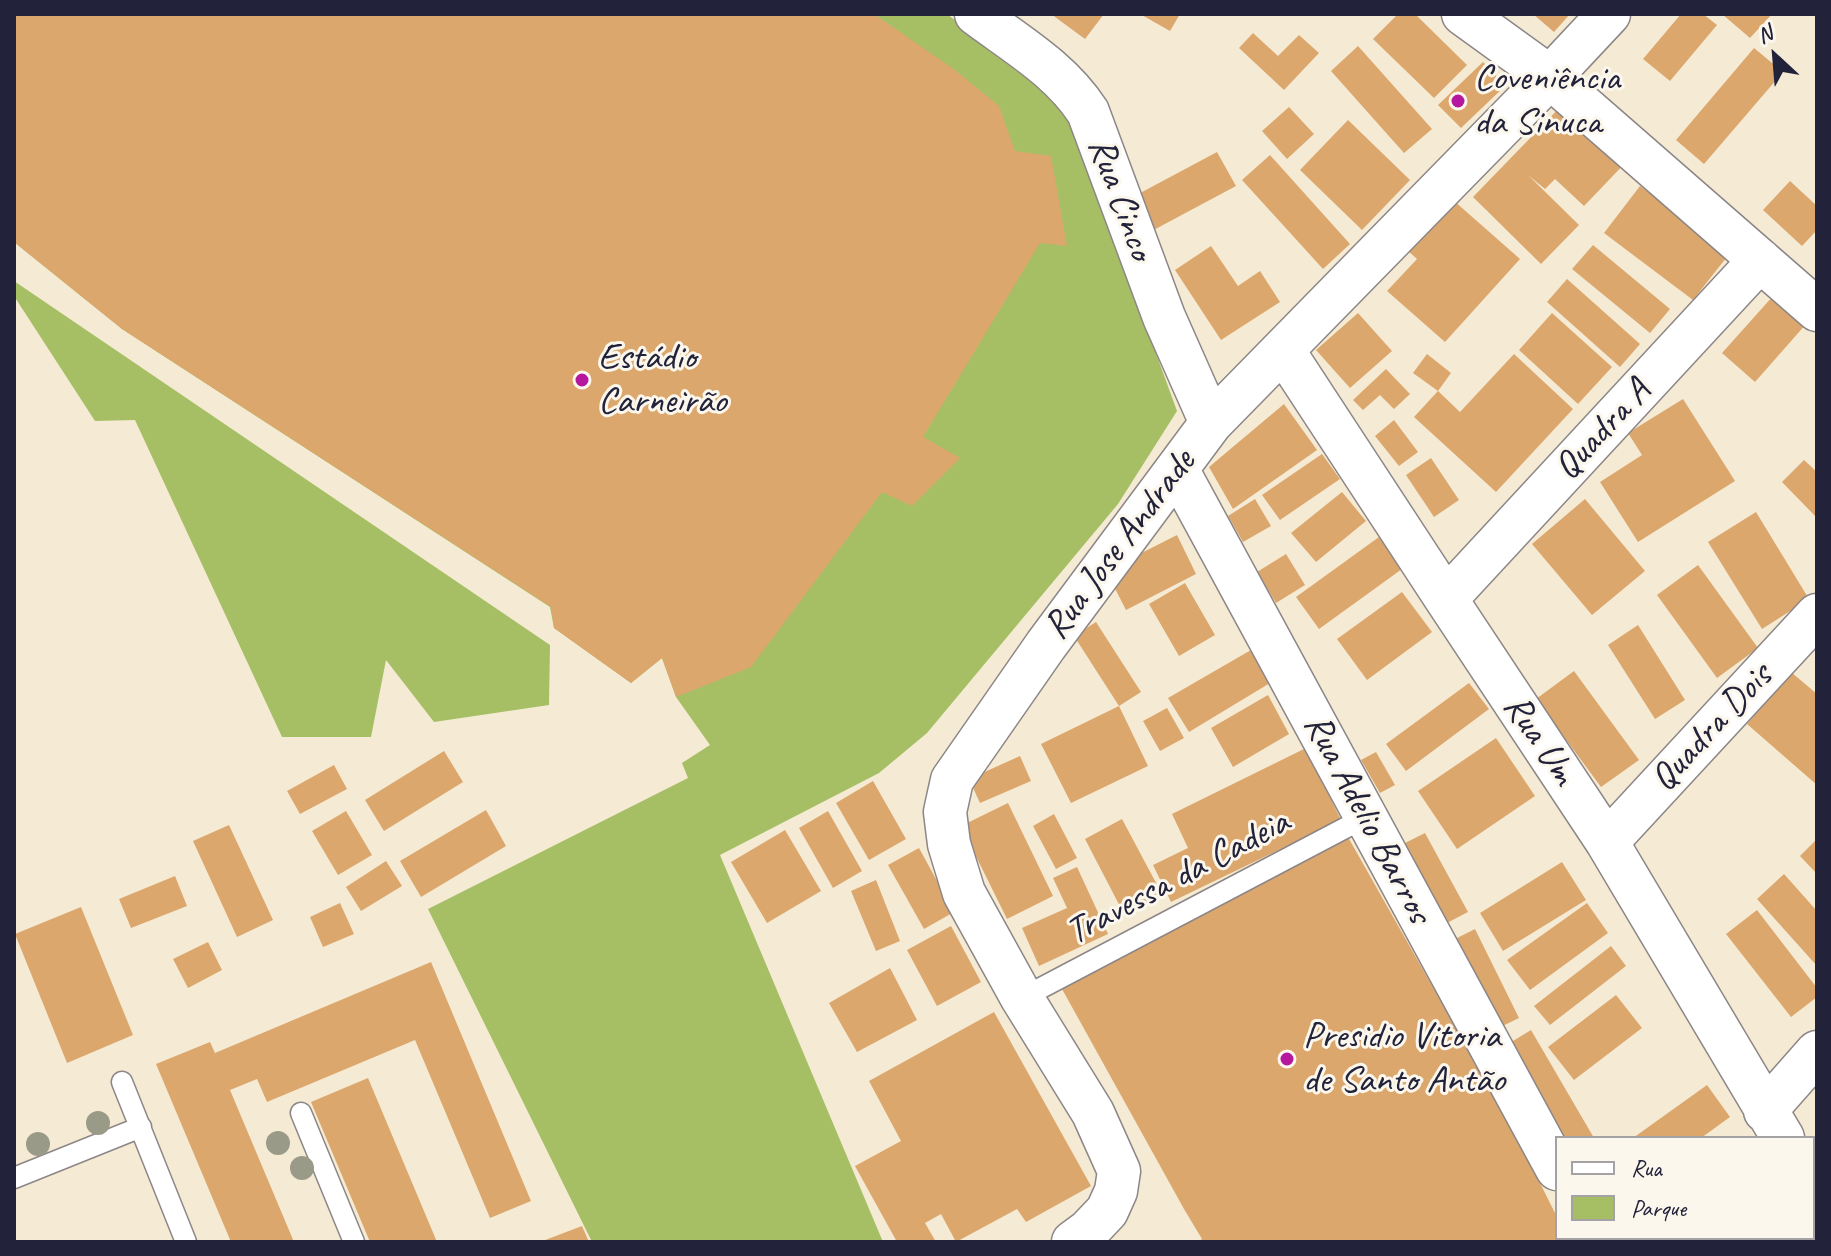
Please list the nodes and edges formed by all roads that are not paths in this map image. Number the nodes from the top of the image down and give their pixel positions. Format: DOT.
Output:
graph roads {
  1 [pos="976,14"];
  2 [pos="1463,14"];
  3 [pos="1609,14"];
  4 [pos="1550,77"];
  5 [pos="1760,260"];
  6 [pos="1817,310"];
  7 [pos="1283,350"];
  8 [pos="1211,423"];
  9 [pos="1177,469"];
  10 [pos="1446,599"];
  11 [pos="1817,615"];
  12 [pos="1366,817"];
  13 [pos="1607,842"];
  14 [pos="1022,998"];
  15 [pos="1817,1052"];
  16 [pos="122,1082"];
  17 [pos="301,1113"];
  18 [pos="1774,1124"];
  19 [pos="141,1127"];
  20 [pos="1555,1165"];
  21 [pos="14,1178"];
  22 [pos="186,1242"];
  23 [pos="354,1242"];
  24 [pos="1073,1242"];
  1 -- 8 [label="street, Rua Cinco"];
  2 -- 4 [label="street"];
  3 -- 4 [label="street, Rua Jose Andrade"];
  4 -- 5 [label="street"];
  4 -- 7 [label="street, Rua Jose Andrade"];
  5 -- 6 [label="street"];
  5 -- 10 [label="street, Quadra A"];
  7 -- 8 [label="street, Rua Jose Andrade"];
  7 -- 10 [label="street, Rua Um"];
  8 -- 9 [label="street, Rua Jose Andrade"];
  9 -- 12 [label="street, Rua Adelio Barros"];
  9 -- 14 [label="street, Rua Jose Andrade"];
  10 -- 13 [label="street, Rua Um"];
  11 -- 13 [label="street, Quadra Dois"];
  12 -- 14 [label="lane, Travessa da Cadeia"];
  12 -- 20 [label="street, Rua Adelio Barros"];
  13 -- 18 [label="street, Rua Um"];
  14 -- 24 [label="street, Rua Jose Andrade"];
  15 -- 18 [label="street"];
  16 -- 19 [label="lane"];
  17 -- 23 [label="lane"];
  19 -- 21 [label="lane"];
  19 -- 22 [label="lane"];
}
